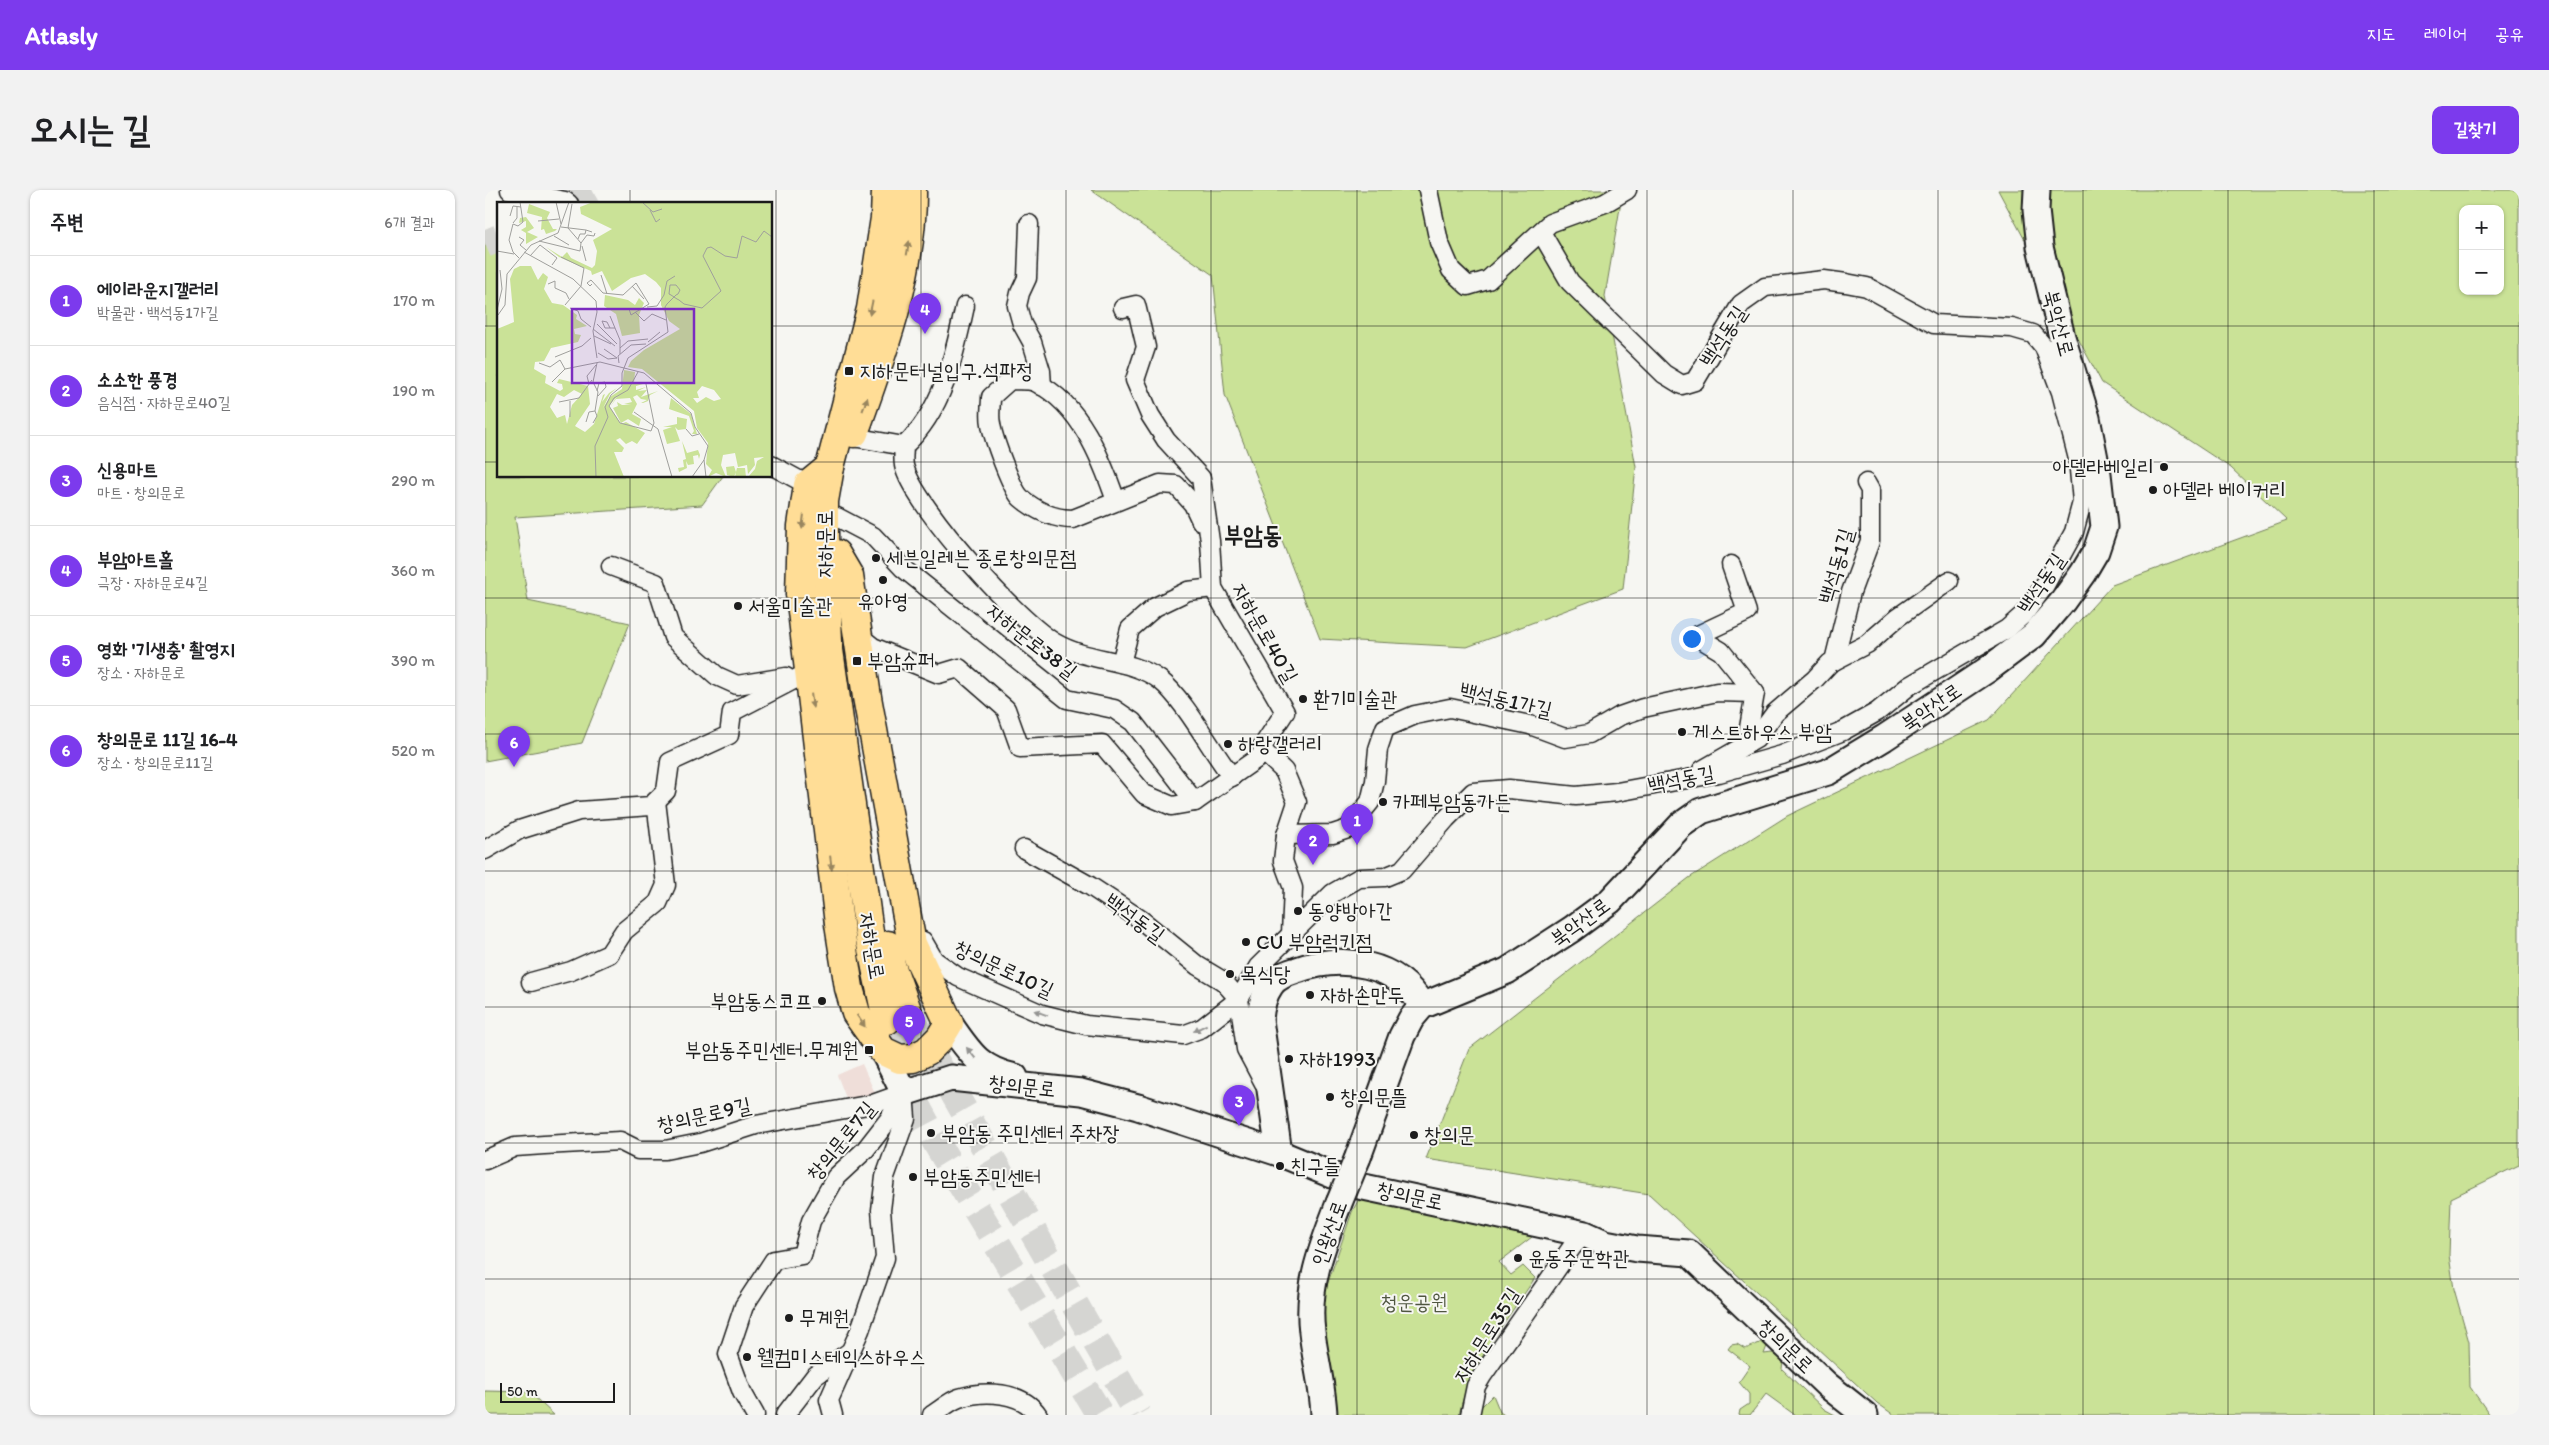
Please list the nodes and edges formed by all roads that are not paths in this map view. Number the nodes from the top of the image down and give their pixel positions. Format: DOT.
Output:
graph roads {
  1 [pos="510,190"];
  2 [pos="886,190"];
  3 [pos="912,190"];
  4 [pos="1429,190"];
  5 [pos="1627,190"];
  6 [pos="2037,190"];
  7 [pos="566,202"];
  8 [pos="1029,224"];
  9 [pos="1541,232"];
  10 [pos="965,306"];
  11 [pos="1123,308"];
  12 [pos="1042,386"];
  13 [pos="853,436"];
  14 [pos="904,446"];
  15 [pos="773,465"];
  16 [pos="830,467"];
  17 [pos="1866,483"];
  18 [pos="808,485"];
  19 [pos="1116,501"];
  20 [pos="837,517"];
  21 [pos="1211,542"];
  22 [pos="836,554"];
  23 [pos="1731,564"];
  24 [pos="611,566"];
  25 [pos="1949,580"];
  26 [pos="1213,588"];
  27 [pos="860,644"];
  28 [pos="1834,661"];
  29 [pos="1121,663"];
  30 [pos="804,673"];
  31 [pos="1755,693"];
  32 [pos="1747,745"];
  33 [pos="1265,753"];
  34 [pos="1691,776"];
  35 [pos="1231,777"];
  36 [pos="656,800"];
  37 [pos="1195,802"];
  38 [pos="1286,835"];
  39 [pos="1024,848"];
  40 [pos="485,850"];
  41 [pos="1291,934"];
  42 [pos="531,982"];
  43 [pos="1239,999"];
  44 [pos="1422,1006"];
  45 [pos="949,1022"];
  46 [pos="883,1052"];
  47 [pos="1026,1086"];
  48 [pos="1269,1092"];
  49 [pos="905,1093"];
  50 [pos="1279,1153"];
  51 [pos="485,1160"];
  52 [pos="1585,1234"];
  53 [pos="849,1353"];
  54 [pos="755,1415"];
  55 [pos="785,1415"];
  56 [pos="833,1415"];
  57 [pos="932,1415"];
  58 [pos="1038,1415"];
  59 [pos="1324,1415"];
  60 [pos="1470,1415"];
  61 [pos="1865,1415"];
  1 -- 7 [label="street"];
  2 -- 16 [label="main road, 자하문로, one-way"];
  13 -- 3 [label="main road, 자하문로, one-way"];
  4 -- 9 [label="street"];
  5 -- 9 [label="street"];
  6 -- 44 [label="street, 북악산로"];
  8 -- 12 [label="street"];
  9 -- 34 [label="street, 백석동길"];
  10 -- 14 [label="street"];
  11 -- 21 [label="street, 자하문로40길"];
  12 -- 19 [label="street, 자하문로40길"];
  12 -- 19 [label="street, 자하문로40길"];
  13 -- 14 [label="street"];
  13 -- 20 [label="main road, 자하문로"];
  14 -- 29 [label="street"];
  15 -- 18 [label="street"];
  16 -- 18 [label="main road"];
  16 -- 22 [label="main road, 자하문로"];
  17 -- 28 [label="street, 백석동1길"];
  18 -- 30 [label="main road, one-way"];
  19 -- 21 [label="street, 자하문로40길"];
  20 -- 22 [label="main road, 자하문로"];
  20 -- 37 [label="street, 자하문로38길"];
  21 -- 26 [label="street, 자하문로40길"];
  22 -- 27 [label="main road"];
  23 -- 31 [label="street"];
  24 -- 30 [label="street"];
  25 -- 28 [label="street"];
  26 -- 29 [label="street"];
  26 -- 33 [label="street, 자하문로40길"];
  27 -- 37 [label="street"];
  43 -- 27 [label="street, 창의문로10길, one-way"];
  27 -- 45 [label="main road"];
  28 -- 32 [label="street"];
  29 -- 35 [label="street"];
  30 -- 36 [label="street"];
  30 -- 46 [label="main road, one-way"];
  31 -- 32 [label="street"];
  31 -- 38 [label="street, 백석동1가길"];
  32 -- 34 [label="street"];
  33 -- 35 [label="street"];
  33 -- 38 [label="street"];
  34 -- 41 [label="street, 백석동길"];
  35 -- 37 [label="street"];
  36 -- 40 [label="street"];
  36 -- 42 [label="street"];
  38 -- 41 [label="street"];
  39 -- 43 [label="street, 백석동길"];
  41 -- 43 [label="street, 백석동길"];
  43 -- 48 [label="street"];
  44 -- 48 [label="street"];
  44 -- 59 [label="street, 인왕산로, bridge"];
  45 -- 46 [label="main road"];
  47 -- 45 [label="street, one-way"];
  46 -- 49 [label="street"];
  47 -- 49 [label="street, 창의문로"];
  47 -- 50 [label="street, 창의문로"];
  48 -- 50 [label="street"];
  49 -- 51 [label="street, 창의문로9길"];
  49 -- 53 [label="street"];
  49 -- 54 [label="street, 창의문로7길"];
  50 -- 52 [label="street, 창의문로"];
  52 -- 60 [label="street, 자하문로35길"];
  52 -- 61 [label="street, 창의문로"];
  53 -- 55 [label="street"];
  53 -- 56 [label="street"];
  57 -- 58 [label="street"];
}
